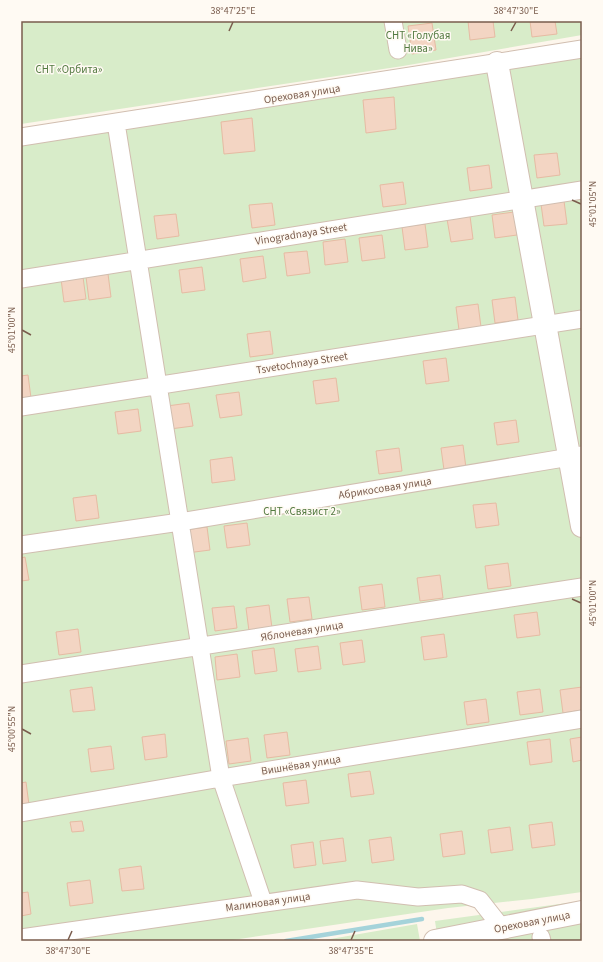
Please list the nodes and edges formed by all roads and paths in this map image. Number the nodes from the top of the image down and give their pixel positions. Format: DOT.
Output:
graph roads {
  1 [pos="393,21"];
  2 [pos="582,49"];
  3 [pos="398,50"];
  4 [pos="497,63"];
  5 [pos="116,123"];
  6 [pos="21,137"];
  7 [pos="582,190"];
  8 [pos="522,199"];
  9 [pos="138,260"];
  10 [pos="21,279"];
  11 [pos="582,319"];
  12 [pos="545,324"];
  13 [pos="158,386"];
  14 [pos="21,407"];
  15 [pos="576,456"];
  16 [pos="180,522"];
  17 [pos="582,526"];
  18 [pos="21,545"];
  19 [pos="582,587"];
  20 [pos="200,647"];
  21 [pos="21,674"];
  22 [pos="582,719"];
  23 [pos="221,778"];
  24 [pos="21,813"];
  25 [pos="263,902"];
  26 [pos="582,912"];
  27 [pos="502,928"];
  28 [pos="21,938"];
  29 [pos="435,941"];
  1 -- 3 [label="street"];
  2 -- 4 [label="street, Ореховая улица"];
  4 -- 5 [label="street, Ореховая улица"];
  4 -- 8 [label="street"];
  5 -- 6 [label="street, Ореховая улица"];
  5 -- 9 [label="street"];
  7 -- 8 [label="street, Vinogradnaya Street"];
  8 -- 9 [label="street, Vinogradnaya Street"];
  8 -- 12 [label="street"];
  9 -- 10 [label="street, Vinogradnaya Street"];
  9 -- 13 [label="street"];
  11 -- 12 [label="street, Tsvetochnaya Street"];
  12 -- 13 [label="street, Tsvetochnaya Street"];
  12 -- 15 [label="street"];
  13 -- 14 [label="street, Tsvetochnaya Street"];
  13 -- 16 [label="street"];
  15 -- 16 [label="street, Абрикосовая улица"];
  15 -- 17 [label="street"];
  16 -- 18 [label="street, Абрикосовая улица"];
  16 -- 20 [label="street"];
  19 -- 20 [label="street, Яблоневая улица"];
  20 -- 21 [label="street, Яблоневая улица"];
  20 -- 23 [label="street"];
  22 -- 23 [label="street, Вишнёвая улица"];
  23 -- 24 [label="street, Вишнёвая улица"];
  23 -- 25 [label="street"];
  25 -- 27 [label="street, Малиновая улица"];
  25 -- 28 [label="street, Малиновая улица"];
  26 -- 27 [label="street, Ореховая улица"];
  27 -- 29 [label="street, Ореховая улица"];
}
